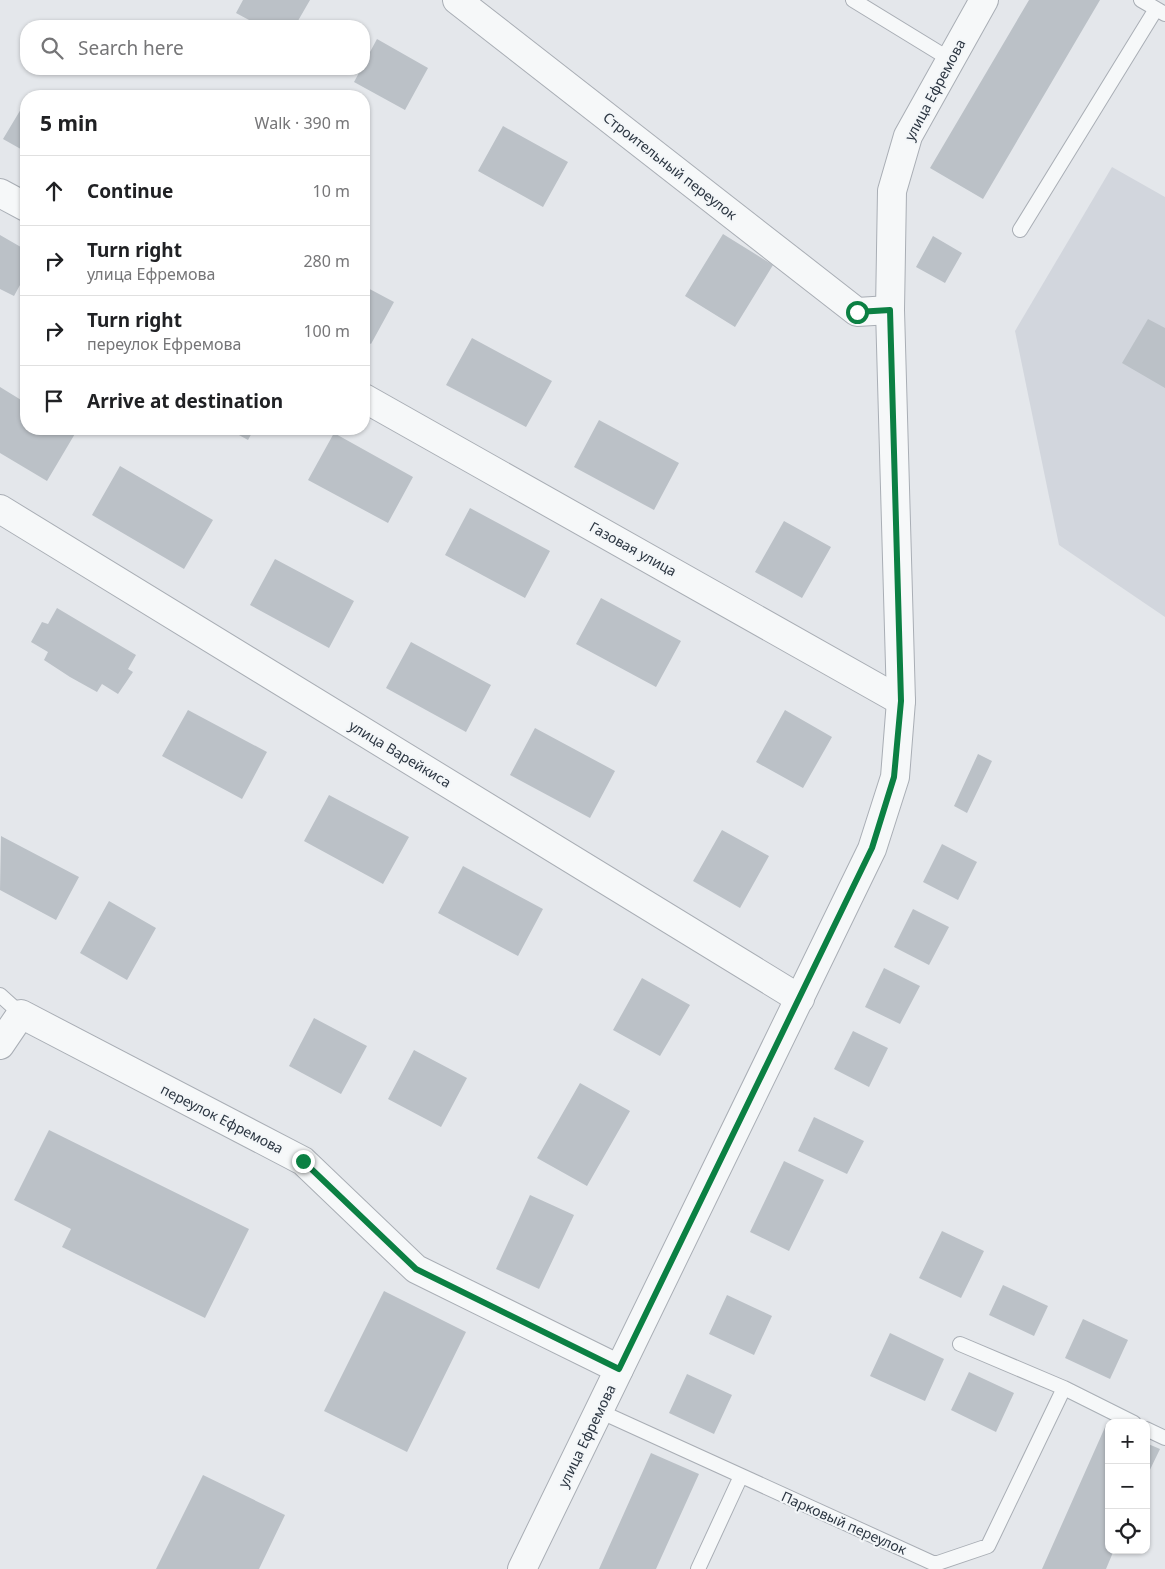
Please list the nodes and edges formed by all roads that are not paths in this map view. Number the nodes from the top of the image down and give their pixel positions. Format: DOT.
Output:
graph roads {
  1 [pos="457,0"];
  2 [pos="853,0"];
  3 [pos="984,0"];
  4 [pos="1141,0"];
  5 [pos="1161,12"];
  6 [pos="951,60"];
  7 [pos="0,192"];
  8 [pos="20,204"];
  9 [pos="1020,230"];
  10 [pos="890,310"];
  11 [pos="370,401"];
  12 [pos="0,510"];
  13 [pos="901,701"];
  14 [pos="0,995"];
  15 [pos="800,998"];
  16 [pos="21,1014"];
  17 [pos="0,1045"];
  18 [pos="960,1344"];
  19 [pos="619,1369"];
  20 [pos="1064,1388"];
  21 [pos="599,1411"];
  22 [pos="1126,1419"];
  23 [pos="1150,1430"];
  24 [pos="1165,1438"];
  25 [pos="741,1476"];
  26 [pos="522,1569"];
  27 [pos="698,1569"];
  1 -- 10 [label="street, Строительный переулок"];
  2 -- 6 [label="lane"];
  3 -- 6 [label="street, улица Ефремова"];
  4 -- 5 [label="lane"];
  5 -- 9 [label="lane"];
  6 -- 10 [label="street, улица Ефремова"];
  7 -- 8 [label="street"];
  10 -- 13 [label="street, улица Ефремова"];
  11 -- 13 [label="street, Газовая улица"];
  12 -- 15 [label="street, улица Варейкиса"];
  13 -- 15 [label="street, улица Ефремова"];
  14 -- 16 [label="lane"];
  15 -- 19 [label="street, улица Ефремова"];
  16 -- 17 [label="street"];
  16 -- 19 [label="street, переулок Ефремова"];
  18 -- 20 [label="lane"];
  19 -- 21 [label="street, улица Ефремова"];
  20 -- 22 [label="lane"];
  20 -- 25 [label="lane, Парковый переулок"];
  21 -- 25 [label="lane, Парковый переулок"];
  21 -- 26 [label="street, улица Ефремова"];
  23 -- 24 [label="lane"];
  25 -- 27 [label="lane"];
}
